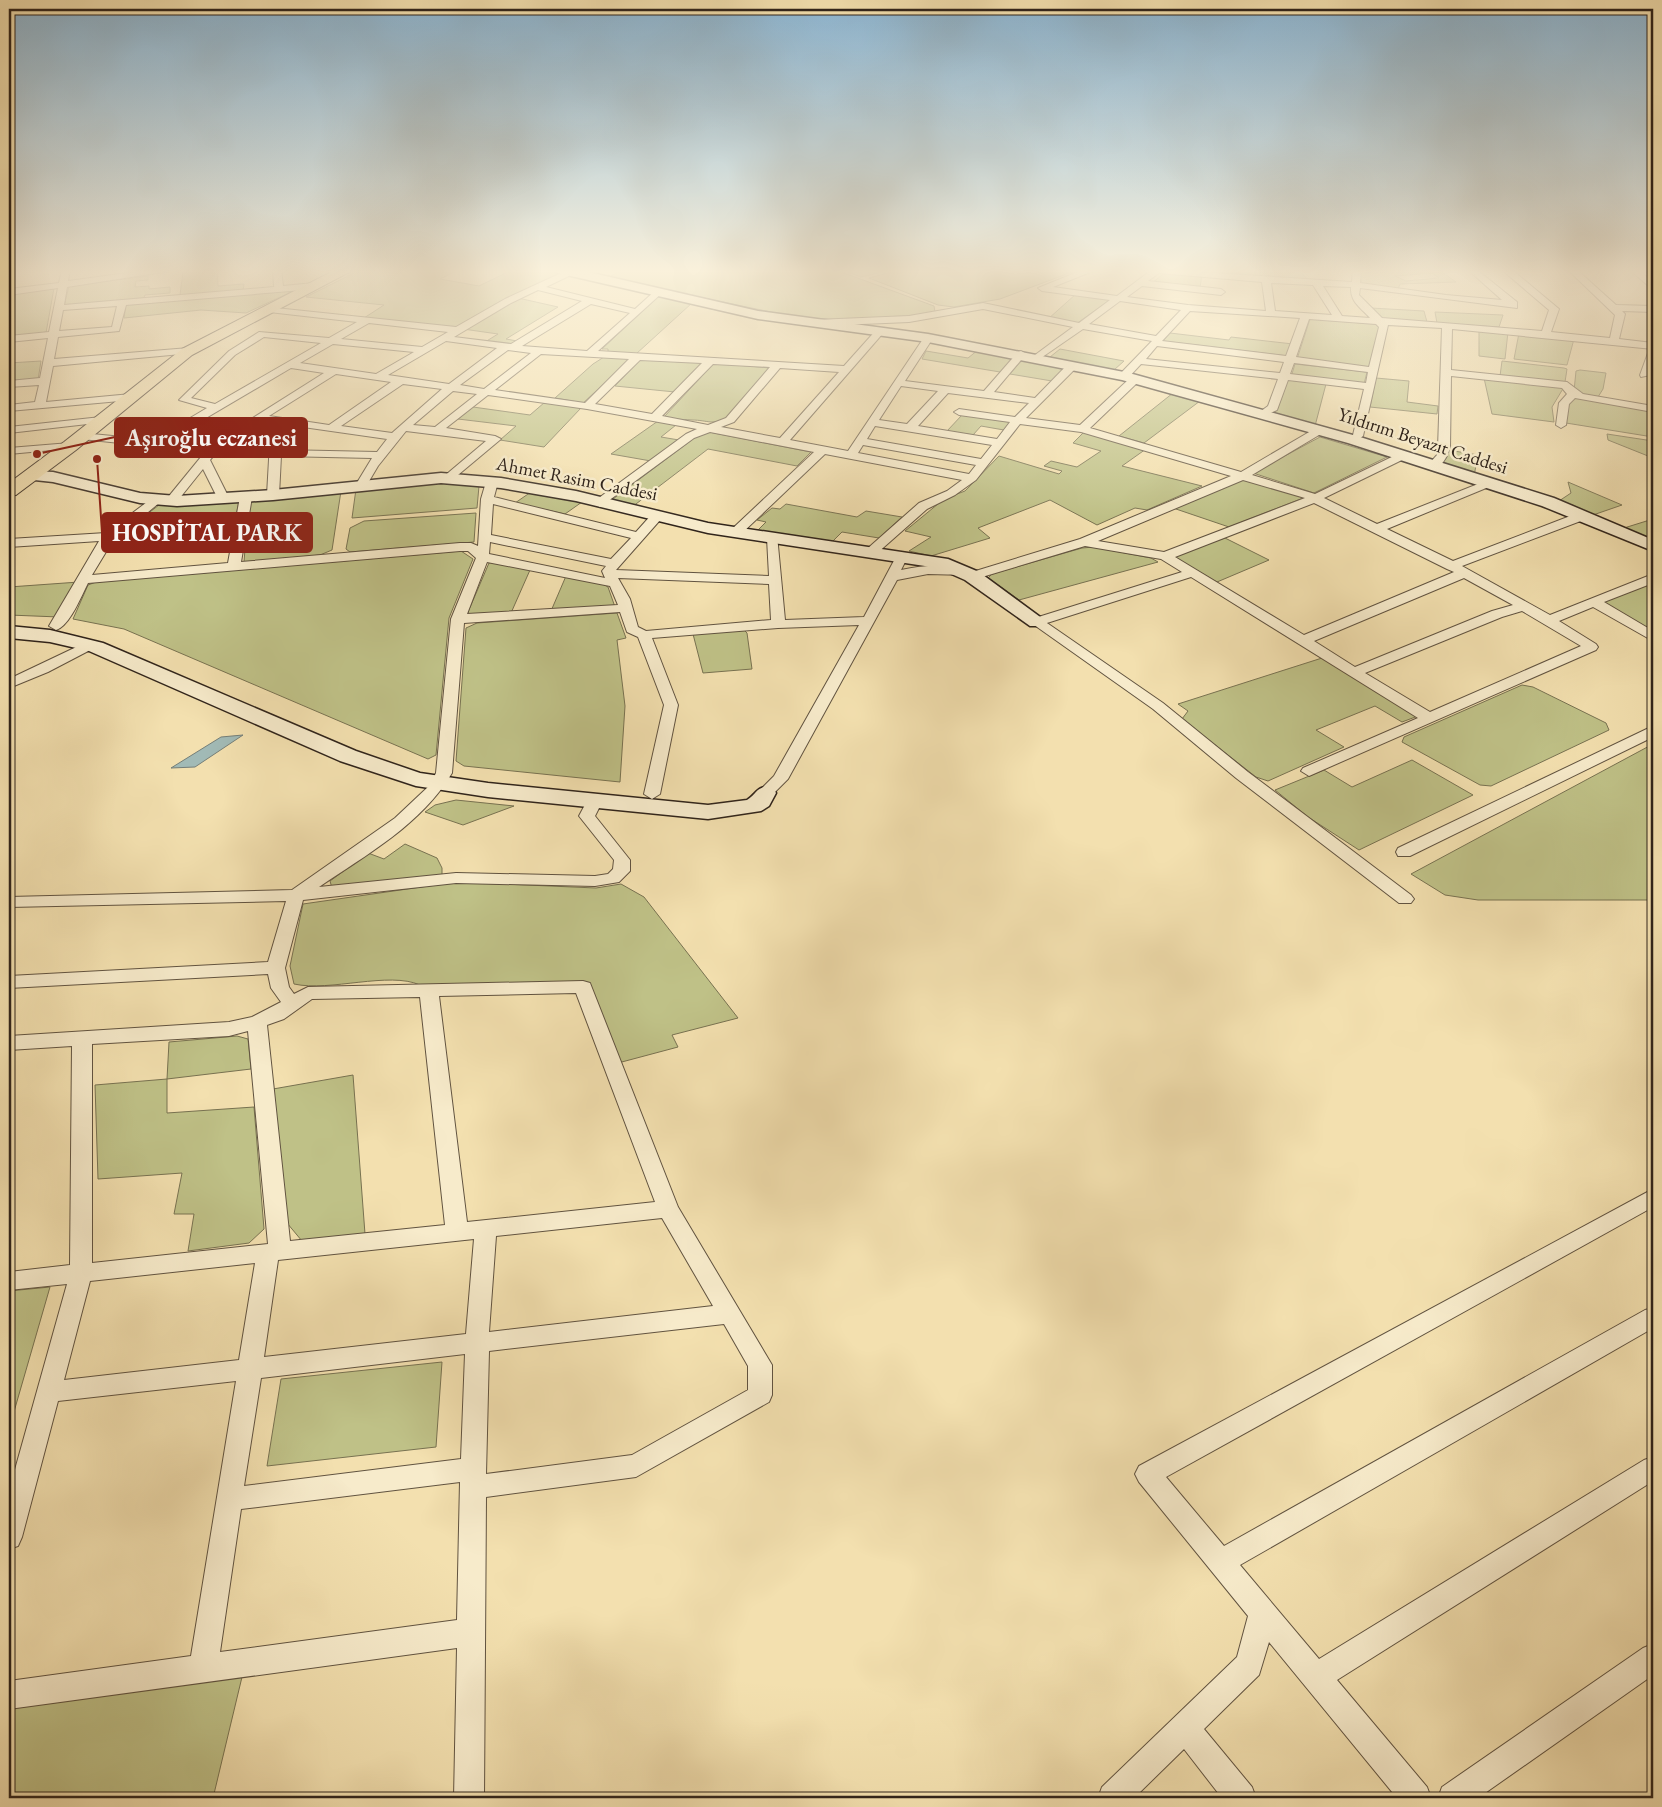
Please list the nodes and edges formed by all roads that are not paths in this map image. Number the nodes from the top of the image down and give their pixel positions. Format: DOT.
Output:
graph roads {
  1 [pos="48,353"];
  2 [pos="162,353"];
  3 [pos="187,353"];
  4 [pos="232,353"];
  5 [pos="310,353"];
  6 [pos="417,353"];
  7 [pos="501,353"];
  8 [pos="537,353"];
  9 [pos="572,353"];
  10 [pos="861,353"];
  11 [pos="918,353"];
  12 [pos="1017,353"];
  13 [pos="1043,353"];
  14 [pos="1145,353"];
  15 [pos="1249,353"];
  16 [pos="1294,353"];
  17 [pos="1377,353"];
  18 [pos="1446,353"];
  19 [pos="1653,353"];
  20 [pos="589,354"];
  21 [pos="1021,354"];
  22 [pos="637,357"];
  23 [pos="1038,357"];
  24 [pos="1292,359"];
  25 [pos="1139,360"];
  26 [pos="710,361"];
  27 [pos="46,363"];
  28 [pos="290,365"];
  29 [pos="777,365"];
  30 [pos="1073,365"];
  31 [pos="847,369"];
  32 [pos="1373,370"];
  33 [pos="334,371"];
  34 [pos="1445,372"];
  35 [pos="1646,375"];
  36 [pos="378,377"];
  37 [pos="1131,378"];
  38 [pos="1285,378"];
  39 [pos="401,380"];
  40 [pos="44,381"];
  41 [pos="899,383"];
  42 [pos="9,384"];
  43 [pos="1368,386"];
  44 [pos="454,387"];
  45 [pos="946,389"];
  46 [pos="485,391"];
  47 [pos="982,393"];
  48 [pos="1573,394"];
  49 [pos="131,397"];
  50 [pos="1036,402"];
  51 [pos="40,405"];
  52 [pos="587,406"];
  53 [pos="216,407"];
  54 [pos="9,408"];
  55 [pos="1653,409"];
  56 [pos="1262,414"];
  57 [pos="258,418"];
  58 [pos="654,418"];
  59 [pos="102,420"];
  60 [pos="873,422"];
  61 [pos="1016,422"];
  62 [pos="949,423"];
  63 [pos="301,424"];
  64 [pos="1561,425"];
  65 [pos="331,428"];
  66 [pos="406,428"];
  67 [pos="910,428"];
  68 [pos="706,429"];
  69 [pos="1082,429"];
  70 [pos="9,430"];
  71 [pos="437,430"];
  72 [pos="1320,430"];
  73 [pos="395,437"];
  74 [pos="1354,440"];
  75 [pos="76,441"];
  76 [pos="860,441"];
  77 [pos="157,442"];
  78 [pos="782,443"];
  79 [pos="999,443"];
  80 [pos="213,449"];
  81 [pos="822,450"];
  82 [pos="9,451"];
  83 [pos="275,453"];
  84 [pos="381,455"];
  85 [pos="850,456"];
  86 [pos="1402,456"];
  87 [pos="204,459"];
  88 [pos="984,463"];
  89 [pos="1433,466"];
  90 [pos="1243,475"];
  91 [pos="30,476"];
  92 [pos="448,478"];
  93 [pos="972,478"];
  94 [pos="492,482"];
  95 [pos="1487,484"];
  96 [pos="361,486"];
  97 [pos="9,491"];
  98 [pos="273,495"];
  99 [pos="246,497"];
  100 [pos="223,498"];
  101 [pos="1316,498"];
  102 [pos="487,499"];
  103 [pos="163,500"];
  104 [pos="600,503"];
  105 [pos="657,516"];
  106 [pos="1582,516"];
  107 [pos="1377,529"];
  108 [pos="736,532"];
  109 [pos="638,536"];
  110 [pos="484,537"];
  111 [pos="109,538"];
  112 [pos="773,538"];
  113 [pos="1084,542"];
  114 [pos="9,543"];
  115 [pos="1653,546"];
  116 [pos="871,552"];
  117 [pos="902,556"];
  118 [pos="1165,556"];
  119 [pos="483,557"];
  120 [pos="234,565"];
  121 [pos="1458,569"];
  122 [pos="1194,572"];
  123 [pos="612,574"];
  124 [pos="968,574"];
  125 [pos="893,577"];
  126 [pos="1653,578"];
  127 [pos="85,579"];
  128 [pos="776,580"];
  129 [pos="1594,602"];
  130 [pos="1524,606"];
  131 [pos="626,608"];
  132 [pos="458,619"];
  133 [pos="1549,620"];
  134 [pos="868,621"];
  135 [pos="9,622"];
  136 [pos="1037,622"];
  137 [pos="778,624"];
  138 [pos="56,626"];
  139 [pos="9,632"];
  140 [pos="644,635"];
  141 [pos="1653,637"];
  142 [pos="1305,640"];
  143 [pos="89,645"];
  144 [pos="1356,671"];
  145 [pos="9,684"];
  146 [pos="1430,718"];
  147 [pos="1653,731"];
  148 [pos="1310,771"];
  149 [pos="442,778"];
  150 [pos="765,793"];
  151 [pos="652,794"];
  152 [pos="594,802"];
  153 [pos="1404,852"];
  154 [pos="296,894"];
  155 [pos="1405,899"];
  156 [pos="9,902"];
  157 [pos="276,968"];
  158 [pos="9,982"];
  159 [pos="429,989"];
  160 [pos="291,1003"];
  161 [pos="257,1022"];
  162 [pos="85,1038"];
  163 [pos="9,1043"];
  164 [pos="1653,1197"];
  165 [pos="668,1209"];
  166 [pos="486,1229"];
  167 [pos="457,1232"];
  168 [pos="274,1252"];
  169 [pos="81,1273"];
  170 [pos="9,1280"];
  171 [pos="728,1314"];
  172 [pos="1653,1317"];
  173 [pos="477,1341"];
  174 [pos="250,1369"];
  175 [pos="48,1392"];
  176 [pos="1653,1468"];
  177 [pos="472,1478"];
  178 [pos="15,1491"];
  179 [pos="230,1499"];
  180 [pos="9,1537"];
  181 [pos="1221,1562"];
  182 [pos="1263,1612"];
  183 [pos="472,1632"];
  184 [pos="1653,1658"];
  185 [pos="203,1669"];
  186 [pos="1316,1677"];
  187 [pos="9,1695"];
  188 [pos="1185,1728"];
  189 [pos="469,1798"];
  190 [pos="1113,1798"];
  191 [pos="1241,1798"];
  192 [pos="1416,1798"];
  193 [pos="1453,1798"];
  1 -- 27 [label="street"];
  2 -- 27 [label="street"];
  3 -- 49 [label="main road"];
  4 -- 53 [label="street"];
  5 -- 28 [label="street"];
  6 -- 36 [label="street"];
  7 -- 44 [label="street"];
  8 -- 46 [label="street"];
  9 -- 20 [label="street"];
  10 -- 31 [label="street"];
  11 -- 41 [label="street"];
  12 -- 21 [label="street, Yıldırım Beyazıt Caddesi"];
  13 -- 23 [label="street"];
  14 -- 25 [label="street"];
  15 -- 24 [label="street"];
  16 -- 24 [label="street"];
  17 -- 32 [label="street"];
  18 -- 34 [label="street"];
  19 -- 35 [label="street"];
  20 -- 22 [label="street"];
  21 -- 23 [label="street, Yıldırım Beyazıt Caddesi"];
  21 -- 47 [label="street"];
  22 -- 26 [label="street"];
  22 -- 52 [label="street"];
  23 -- 30 [label="street, Yıldırım Beyazıt Caddesi"];
  24 -- 32 [label="street"];
  24 -- 38 [label="street"];
  25 -- 37 [label="street"];
  25 -- 38 [label="street"];
  26 -- 29 [label="street"];
  26 -- 58 [label="street"];
  27 -- 40 [label="street"];
  28 -- 33 [label="street"];
  28 -- 53 [label="street"];
  29 -- 31 [label="street"];
  29 -- 68 [label="street"];
  30 -- 37 [label="street, Yıldırım Beyazıt Caddesi"];
  30 -- 50 [label="street"];
  31 -- 78 [label="street"];
  32 -- 43 [label="street"];
  33 -- 36 [label="street"];
  33 -- 57 [label="street"];
  34 -- 48 [label="street"];
  34 -- 89 [label="street"];
  36 -- 39 [label="street"];
  37 -- 56 [label="street, Yıldırım Beyazıt Caddesi"];
  37 -- 69 [label="street"];
  38 -- 43 [label="street"];
  38 -- 56 [label="street"];
  39 -- 44 [label="street"];
  39 -- 65 [label="street"];
  40 -- 42 [label="street"];
  40 -- 51 [label="street"];
  41 -- 45 [label="street"];
  41 -- 60 [label="street"];
  43 -- 74 [label="street"];
  44 -- 46 [label="street"];
  44 -- 66 [label="street"];
  45 -- 47 [label="street"];
  45 -- 67 [label="street"];
  46 -- 52 [label="street"];
  46 -- 71 [label="street"];
  47 -- 50 [label="street"];
  47 -- 62 [label="street"];
  48 -- 55 [label="street"];
  48 -- 64 [label="street"];
  49 -- 51 [label="street"];
  49 -- 59 [label="main road"];
  50 -- 61 [label="street"];
  51 -- 54 [label="street"];
  52 -- 58 [label="street"];
  53 -- 77 [label="street"];
  56 -- 72 [label="street, Yıldırım Beyazıt Caddesi"];
  57 -- 63 [label="street"];
  57 -- 80 [label="street"];
  58 -- 68 [label="street"];
  59 -- 70 [label="street"];
  59 -- 75 [label="main road"];
  60 -- 67 [label="street"];
  60 -- 76 [label="street"];
  61 -- 62 [label="street"];
  61 -- 69 [label="street"];
  61 -- 79 [label="street"];
  62 -- 67 [label="street"];
  62 -- 79 [label="street"];
  63 -- 65 [label="street"];
  63 -- 83 [label="street"];
  65 -- 73 [label="street"];
  66 -- 71 [label="street"];
  66 -- 73 [label="street"];
  68 -- 78 [label="street"];
  68 -- 104 [label="street"];
  69 -- 90 [label="street"];
  71 -- 92 [label="street"];
  72 -- 74 [label="street, Yıldırım Beyazıt Caddesi"];
  72 -- 90 [label="street"];
  73 -- 84 [label="street"];
  74 -- 86 [label="street, Yıldırım Beyazıt Caddesi"];
  75 -- 77 [label="street"];
  75 -- 82 [label="street"];
  75 -- 91 [label="main road"];
  76 -- 85 [label="street"];
  76 -- 88 [label="street"];
  77 -- 80 [label="street"];
  78 -- 81 [label="street"];
  79 -- 88 [label="street"];
  80 -- 87 [label="street"];
  81 -- 85 [label="street"];
  81 -- 108 [label="street"];
  83 -- 84 [label="street"];
  83 -- 98 [label="street"];
  84 -- 96 [label="street"];
  85 -- 93 [label="street"];
  86 -- 89 [label="street, Yıldırım Beyazıt Caddesi"];
  86 -- 101 [label="street"];
  87 -- 100 [label="street"];
  87 -- 103 [label="street"];
  88 -- 93 [label="street"];
  89 -- 95 [label="street, Yıldırım Beyazıt Caddesi"];
  90 -- 101 [label="street"];
  90 -- 113 [label="street"];
  91 -- 97 [label="main road"];
  91 -- 103 [label="street, Ahmet Rasim Caddesi"];
  92 -- 94 [label="street, Ahmet Rasim Caddesi"];
  92 -- 96 [label="street, Ahmet Rasim Caddesi"];
  93 -- 116 [label="street"];
  94 -- 102 [label="street"];
  94 -- 104 [label="street, Ahmet Rasim Caddesi"];
  95 -- 106 [label="street, Yıldırım Beyazıt Caddesi"];
  95 -- 107 [label="street"];
  96 -- 98 [label="street, Ahmet Rasim Caddesi"];
  98 -- 99 [label="street, Ahmet Rasim Caddesi"];
  99 -- 100 [label="street, Ahmet Rasim Caddesi"];
  99 -- 120 [label="street"];
  100 -- 103 [label="street, Ahmet Rasim Caddesi"];
  101 -- 107 [label="street"];
  101 -- 118 [label="street"];
  102 -- 109 [label="street"];
  102 -- 110 [label="street"];
  103 -- 111 [label="street"];
  104 -- 105 [label="street, Ahmet Rasim Caddesi"];
  105 -- 108 [label="street, Ahmet Rasim Caddesi"];
  105 -- 109 [label="street"];
  106 -- 115 [label="street, Yıldırım Beyazıt Caddesi"];
  106 -- 121 [label="street"];
  107 -- 121 [label="street"];
  108 -- 112 [label="street, Ahmet Rasim Caddesi"];
  109 -- 123 [label="street"];
  110 -- 119 [label="street"];
  110 -- 123 [label="street"];
  111 -- 114 [label="street"];
  111 -- 127 [label="street"];
  112 -- 116 [label="street, Ahmet Rasim Caddesi"];
  112 -- 128 [label="street"];
  113 -- 118 [label="street"];
  113 -- 124 [label="street"];
  116 -- 117 [label="street, Ahmet Rasim Caddesi"];
  117 -- 124 [label="street, Ahmet Rasim Caddesi"];
  117 -- 125 [label="street"];
  118 -- 122 [label="street"];
  119 -- 120 [label="street"];
  119 -- 123 [label="street"];
  119 -- 132 [label="street"];
  120 -- 127 [label="street"];
  121 -- 130 [label="street"];
  121 -- 142 [label="street"];
  122 -- 136 [label="street"];
  122 -- 142 [label="street"];
  123 -- 128 [label="street"];
  123 -- 131 [label="street"];
  124 -- 125 [label="street"];
  124 -- 136 [label="street, Ahmet Rasim Caddesi"];
  125 -- 134 [label="street"];
  126 -- 129 [label="street"];
  127 -- 138 [label="street"];
  128 -- 137 [label="street"];
  129 -- 133 [label="street"];
  129 -- 141 [label="street"];
  130 -- 133 [label="street"];
  130 -- 144 [label="street"];
  131 -- 132 [label="street"];
  131 -- 140 [label="street"];
  132 -- 149 [label="street"];
  133 -- 146 [label="street"];
  134 -- 137 [label="street"];
  134 -- 150 [label="street"];
  135 -- 138 [label="street"];
  136 -- 155 [label="street"];
  137 -- 140 [label="street"];
  138 -- 149 [label="street"];
  139 -- 143 [label="street"];
  140 -- 151 [label="street"];
  142 -- 144 [label="street"];
  143 -- 145 [label="street"];
  143 -- 149 [label="street"];
  144 -- 146 [label="street"];
  146 -- 148 [label="street"];
  147 -- 153 [label="street"];
  149 -- 151 [label="street"];
  149 -- 152 [label="street"];
  149 -- 154 [label="street"];
  150 -- 151 [label="street"];
  150 -- 152 [label="street"];
  152 -- 154 [label="street"];
  154 -- 156 [label="street"];
  154 -- 157 [label="street"];
  157 -- 158 [label="street"];
  157 -- 160 [label="street"];
  159 -- 160 [label="street"];
  159 -- 165 [label="street"];
  159 -- 167 [label="street"];
  160 -- 161 [label="street"];
  161 -- 162 [label="street"];
  161 -- 168 [label="street"];
  162 -- 163 [label="street"];
  162 -- 169 [label="street"];
  164 -- 181 [label="street"];
  165 -- 166 [label="street"];
  165 -- 171 [label="street"];
  166 -- 167 [label="street"];
  166 -- 173 [label="street"];
  167 -- 168 [label="street"];
  168 -- 169 [label="street"];
  168 -- 174 [label="street"];
  169 -- 170 [label="street"];
  169 -- 175 [label="street"];
  171 -- 173 [label="street"];
  171 -- 177 [label="street"];
  172 -- 181 [label="street"];
  173 -- 174 [label="street"];
  173 -- 177 [label="street"];
  174 -- 175 [label="street"];
  174 -- 179 [label="street"];
  175 -- 178 [label="street"];
  176 -- 186 [label="street"];
  177 -- 179 [label="street"];
  177 -- 183 [label="street"];
  178 -- 180 [label="street"];
  179 -- 185 [label="street"];
  181 -- 182 [label="street"];
  182 -- 186 [label="street"];
  182 -- 188 [label="street"];
  183 -- 185 [label="street"];
  183 -- 189 [label="street"];
  184 -- 193 [label="street"];
  185 -- 187 [label="street"];
  186 -- 192 [label="street"];
  188 -- 190 [label="street"];
  188 -- 191 [label="street"];
}
